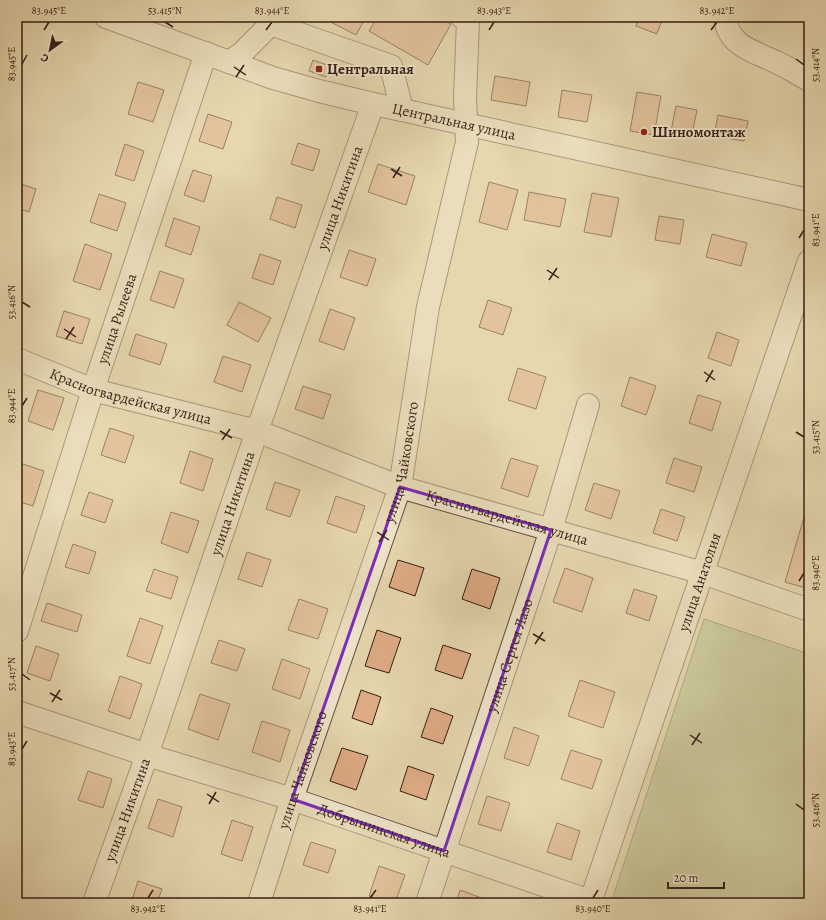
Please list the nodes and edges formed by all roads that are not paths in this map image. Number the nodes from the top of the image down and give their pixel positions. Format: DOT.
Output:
graph roads {
  1 [pos="106,17"];
  2 [pos="462,17"];
  3 [pos="725,17"];
  4 [pos="145,25"];
  5 [pos="206,53"];
  6 [pos="229,62"];
  7 [pos="809,80"];
  8 [pos="373,104"];
  9 [pos="402,110"];
  10 [pos="466,124"];
  11 [pos="809,200"];
  12 [pos="809,262"];
  13 [pos="17,358"];
  14 [pos="93,390"];
  15 [pos="588,405"];
  16 [pos="257,430"];
  17 [pos="400,487"];
  18 [pos="551,530"];
  19 [pos="702,573"];
  20 [pos="809,610"];
  21 [pos="17,631"];
  22 [pos="17,712"];
  23 [pos="147,755"];
  24 [pos="292,799"];
  25 [pos="444,851"];
  26 [pos="590,902"];
  27 [pos="94,903"];
  28 [pos="259,903"];
  29 [pos="427,903"];
  1 -- 4 [label="street, Центральная улица"];
  2 -- 10 [label="street, улица Чайковского"];
  3 -- 7 [label="street"];
  4 -- 5 [label="street, Центральная улица"];
  5 -- 6 [label="street, Центральная улица"];
  5 -- 14 [label="street, улица Рылеева"];
  6 -- 8 [label="street, Центральная улица"];
  6 -- 9 [label="street"];
  8 -- 9 [label="street, Центральная улица"];
  8 -- 16 [label="street, улица Никитина"];
  9 -- 10 [label="street, Центральная улица"];
  10 -- 11 [label="street, Центральная улица"];
  10 -- 17 [label="street, улица Чайковского"];
  12 -- 19 [label="street, улица Анатолия"];
  13 -- 14 [label="street, Красногвардейская улица"];
  14 -- 16 [label="street, Красногвардейская улица"];
  14 -- 21 [label="street, улица Рылеева"];
  15 -- 18 [label="street, улица Сергея Лазо"];
  16 -- 17 [label="street, Красногвардейская улица"];
  16 -- 23 [label="street, улица Никитина"];
  17 -- 18 [label="street, Красногвардейская улица"];
  17 -- 24 [label="street, улица Чайковского"];
  18 -- 19 [label="street, Красногвардейская улица"];
  18 -- 25 [label="street, улица Сергея Лазо"];
  19 -- 20 [label="street, Красногвардейская улица"];
  19 -- 26 [label="street, улица Анатолия"];
  22 -- 23 [label="street, Добрынинская улица"];
  23 -- 24 [label="street, Добрынинская улица"];
  23 -- 27 [label="street, улица Никитина"];
  24 -- 25 [label="street, Добрынинская улица"];
  24 -- 28 [label="street, улица Чайковского"];
  25 -- 26 [label="street, Добрынинская улица"];
  25 -- 29 [label="street, улица Сергея Лазо"];
}
